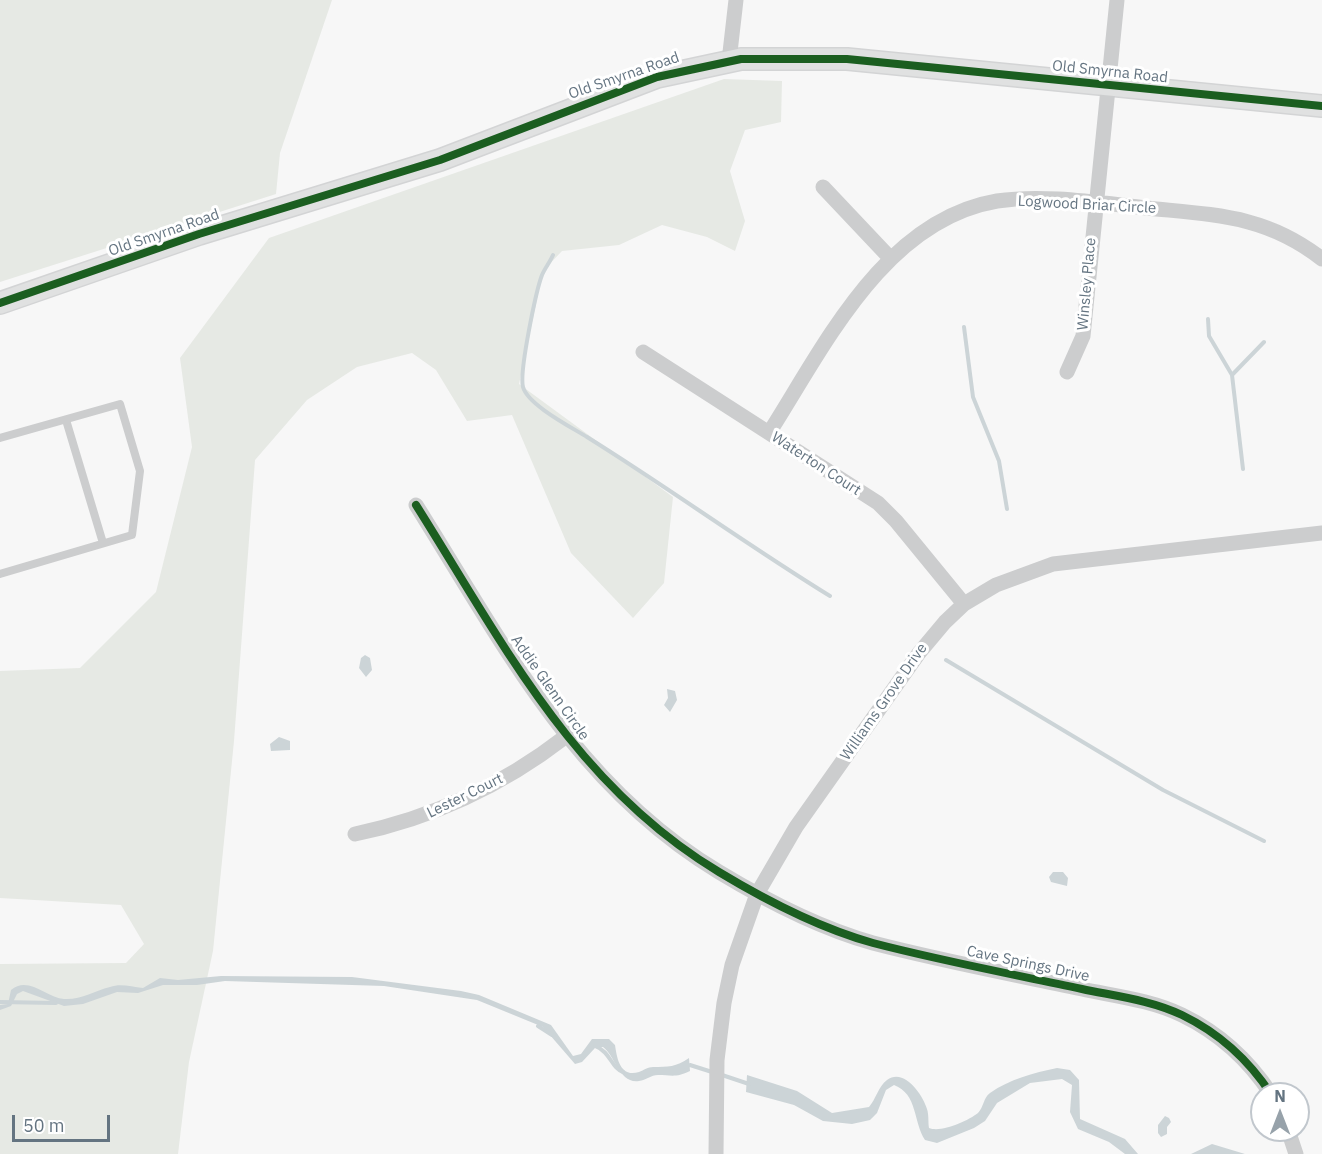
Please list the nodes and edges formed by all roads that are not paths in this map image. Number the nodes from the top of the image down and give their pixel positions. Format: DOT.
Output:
graph roads {
  1 [pos="736,0"];
  2 [pos="1117,0"];
  3 [pos="729,61"];
  4 [pos="1107,85"];
  5 [pos="1322,106"];
  6 [pos="823,187"];
  7 [pos="1095,202"];
  8 [pos="891,259"];
  9 [pos="1322,259"];
  10 [pos="0,303"];
  11 [pos="643,352"];
  12 [pos="1067,372"];
  13 [pos="66,420"];
  14 [pos="769,433"];
  15 [pos="0,438"];
  16 [pos="416,505"];
  17 [pos="1322,533"];
  18 [pos="103,543"];
  19 [pos="0,574"];
  20 [pos="964,604"];
  21 [pos="565,737"];
  22 [pos="355,834"];
  23 [pos="757,894"];
  24 [pos="1262,1082"];
  25 [pos="716,1154"];
  1 -- 3 [label="street"];
  2 -- 4 [label="street, Winsley Place"];
  3 -- 4 [label="street, Old Smyrna Road"];
  3 -- 10 [label="street, Old Smyrna Road"];
  4 -- 5 [label="street, Old Smyrna Road"];
  4 -- 7 [label="street, Winsley Place"];
  6 -- 8 [label="street"];
  7 -- 8 [label="street, Logwood Briar Circle"];
  7 -- 9 [label="street, Logwood Briar Circle"];
  7 -- 12 [label="street, Winsley Place"];
  8 -- 14 [label="street, Logwood Briar Circle"];
  11 -- 14 [label="street, Waterton Court"];
  13 -- 15 [label="lane"];
  13 -- 18 [label="lane"];
  13 -- 18 [label="lane"];
  14 -- 20 [label="street, Waterton Court"];
  16 -- 21 [label="street, Addie Glenn Circle"];
  17 -- 20 [label="street, Williams Grove Drive"];
  18 -- 19 [label="lane"];
  20 -- 23 [label="street, Williams Grove Drive"];
  21 -- 22 [label="street, Lester Court"];
  21 -- 23 [label="street, Addie Glenn Circle"];
  23 -- 24 [label="street, Cave Springs Drive"];
  23 -- 25 [label="street, Williams Grove Drive"];
}
